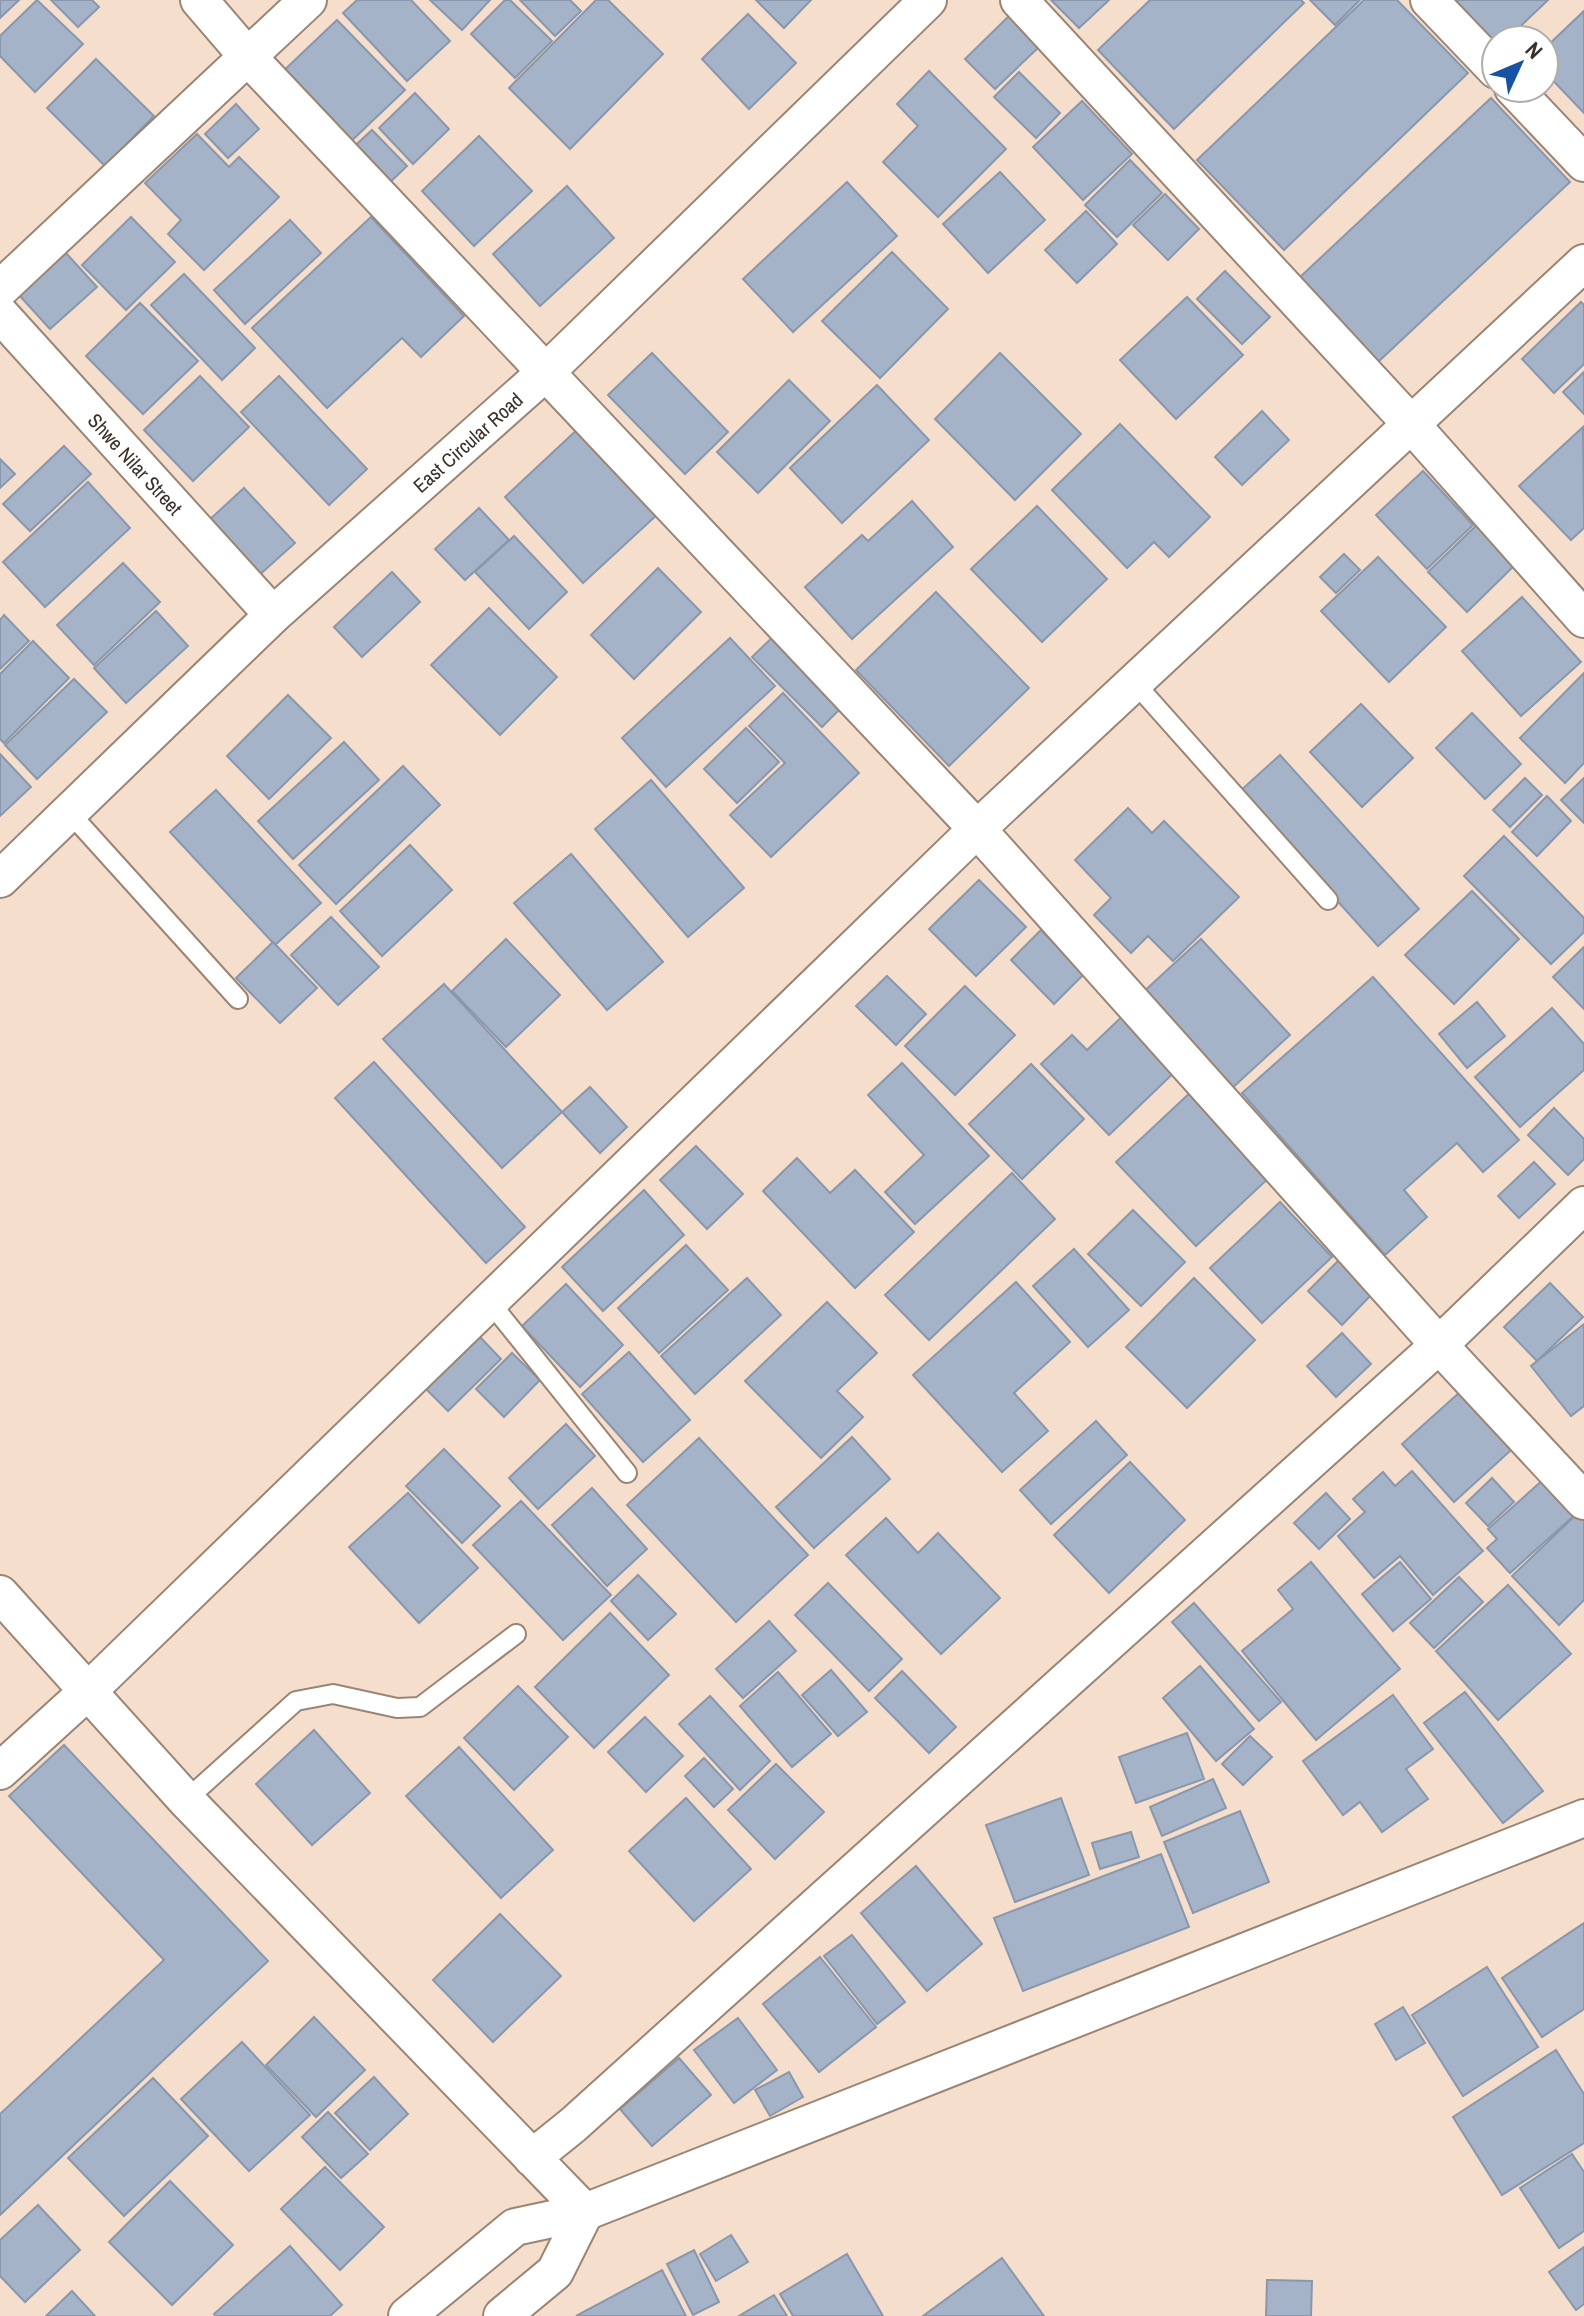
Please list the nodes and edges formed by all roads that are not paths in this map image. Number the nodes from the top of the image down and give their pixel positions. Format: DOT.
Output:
graph roads {
  1 [pos="199,0"];
  2 [pos="308,0"];
  3 [pos="928,0"];
  4 [pos="1019,0"];
  5 [pos="1429,0"];
  6 [pos="1480,53"];
  7 [pos="248,57"];
  8 [pos="1528,104"];
  9 [pos="1584,163"];
  10 [pos="1584,263"];
  11 [pos="0,289"];
  12 [pos="0,314"];
  13 [pos="547,371"];
  14 [pos="1411,424"];
  15 [pos="273,615"];
  16 [pos="1584,619"];
  17 [pos="1134,682"];
  18 [pos="69,812"];
  19 [pos="977,829"];
  20 [pos="0,879"];
  21 [pos="1328,900"];
  22 [pos="238,999"];
  23 [pos="1584,1205"];
  24 [pos="489,1301"];
  25 [pos="1439,1345"];
  26 [pos="627,1473"];
  27 [pos="1584,1501"];
  28 [pos="0,1594"];
  29 [pos="516,1634"];
  30 [pos="88,1691"];
  31 [pos="0,1771"];
  32 [pos="186,1800"];
  33 [pos="1584,1818"];
  34 [pos="532,2158"];
  35 [pos="585,2212"];
  36 [pos="407,2316"];
  37 [pos="502,2316"];
  1 -- 7 [label="street"];
  2 -- 7 [label="street"];
  3 -- 13 [label="street, East Circular Road"];
  4 -- 14 [label="street"];
  5 -- 6 [label="street"];
  7 -- 11 [label="street"];
  7 -- 13 [label="street"];
  8 -- 9 [label="street"];
  10 -- 14 [label="street"];
  12 -- 15 [label="street, Shwe Nilar Street"];
  13 -- 15 [label="street, East Circular Road"];
  13 -- 19 [label="street"];
  14 -- 16 [label="street"];
  14 -- 17 [label="street"];
  15 -- 18 [label="street, East Circular Road"];
  17 -- 19 [label="street"];
  17 -- 21 [label="lane"];
  18 -- 20 [label="street, East Circular Road"];
  18 -- 22 [label="lane"];
  19 -- 24 [label="street"];
  19 -- 25 [label="street"];
  23 -- 25 [label="street"];
  24 -- 26 [label="lane"];
  24 -- 30 [label="street"];
  25 -- 27 [label="street"];
  25 -- 34 [label="street"];
  28 -- 30 [label="street"];
  29 -- 32 [label="lane"];
  30 -- 31 [label="street"];
  30 -- 32 [label="street"];
  32 -- 34 [label="street"];
  33 -- 35 [label="street"];
  34 -- 35 [label="street"];
  35 -- 36 [label="street"];
  35 -- 37 [label="street"];
}
